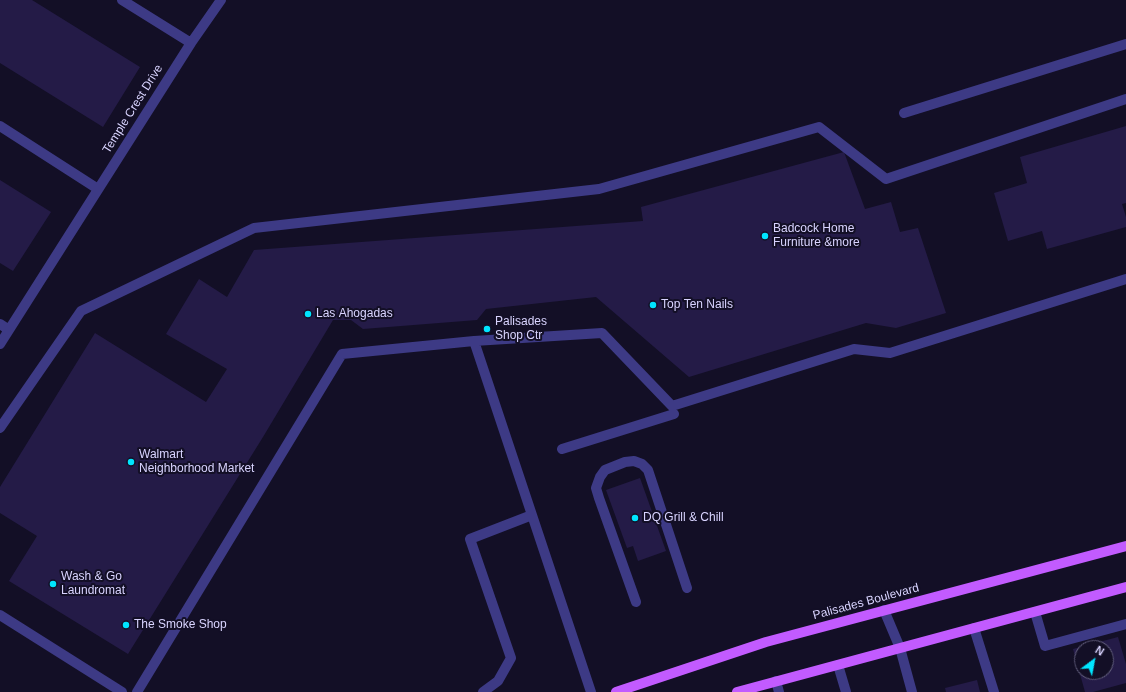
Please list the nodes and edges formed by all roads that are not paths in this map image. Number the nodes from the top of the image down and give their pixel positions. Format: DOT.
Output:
graph roads {
  1 [pos="122,0"];
  2 [pos="221,0"];
  3 [pos="191,43"];
  4 [pos="1126,44"];
  5 [pos="1126,99"];
  6 [pos="904,113"];
  7 [pos="0,126"];
  8 [pos="98,189"];
  9 [pos="1126,279"];
  10 [pos="0,324"];
  11 [pos="9,330"];
  12 [pos="474,341"];
  13 [pos="0,344"];
  14 [pos="674,414"];
  15 [pos="0,428"];
  16 [pos="562,449"];
  17 [pos="532,515"];
  18 [pos="1126,546"];
  19 [pos="1126,587"];
  20 [pos="687,588"];
  21 [pos="636,602"];
  22 [pos="884,610"];
  23 [pos="1034,612"];
  24 [pos="0,615"];
  25 [pos="1126,624"];
  26 [pos="974,628"];
  27 [pos="900,648"];
  28 [pos="838,665"];
  29 [pos="776,681"];
  30 [pos="122,692"];
  31 [pos="137,692"];
  32 [pos="483,692"];
  33 [pos="590,692"];
  34 [pos="616,692"];
  35 [pos="737,692"];
  36 [pos="779,692"];
  37 [pos="846,692"];
  38 [pos="912,692"];
  39 [pos="994,692"];
  1 -- 3 [label="street"];
  2 -- 3 [label="street, Temple Crest Drive"];
  3 -- 8 [label="street, Temple Crest Drive"];
  4 -- 6 [label="street"];
  5 -- 15 [label="street"];
  7 -- 8 [label="street"];
  8 -- 11 [label="street, Temple Crest Drive"];
  9 -- 12 [label="street"];
  10 -- 11 [label="street"];
  11 -- 13 [label="street, Temple Crest Drive"];
  12 -- 17 [label="street"];
  12 -- 31 [label="street"];
  14 -- 16 [label="street"];
  17 -- 32 [label="street"];
  17 -- 33 [label="street"];
  18 -- 22 [label="main road, Palisades Boulevard"];
  19 -- 23 [label="main road"];
  20 -- 21 [label="street"];
  22 -- 27 [label="street"];
  22 -- 34 [label="main road, Palisades Boulevard"];
  23 -- 25 [label="street"];
  23 -- 26 [label="main road"];
  24 -- 30 [label="street"];
  26 -- 27 [label="main road"];
  26 -- 39 [label="street"];
  27 -- 28 [label="main road"];
  27 -- 38 [label="street"];
  28 -- 29 [label="main road"];
  28 -- 37 [label="street"];
  29 -- 35 [label="main road"];
  29 -- 36 [label="street"];
}
